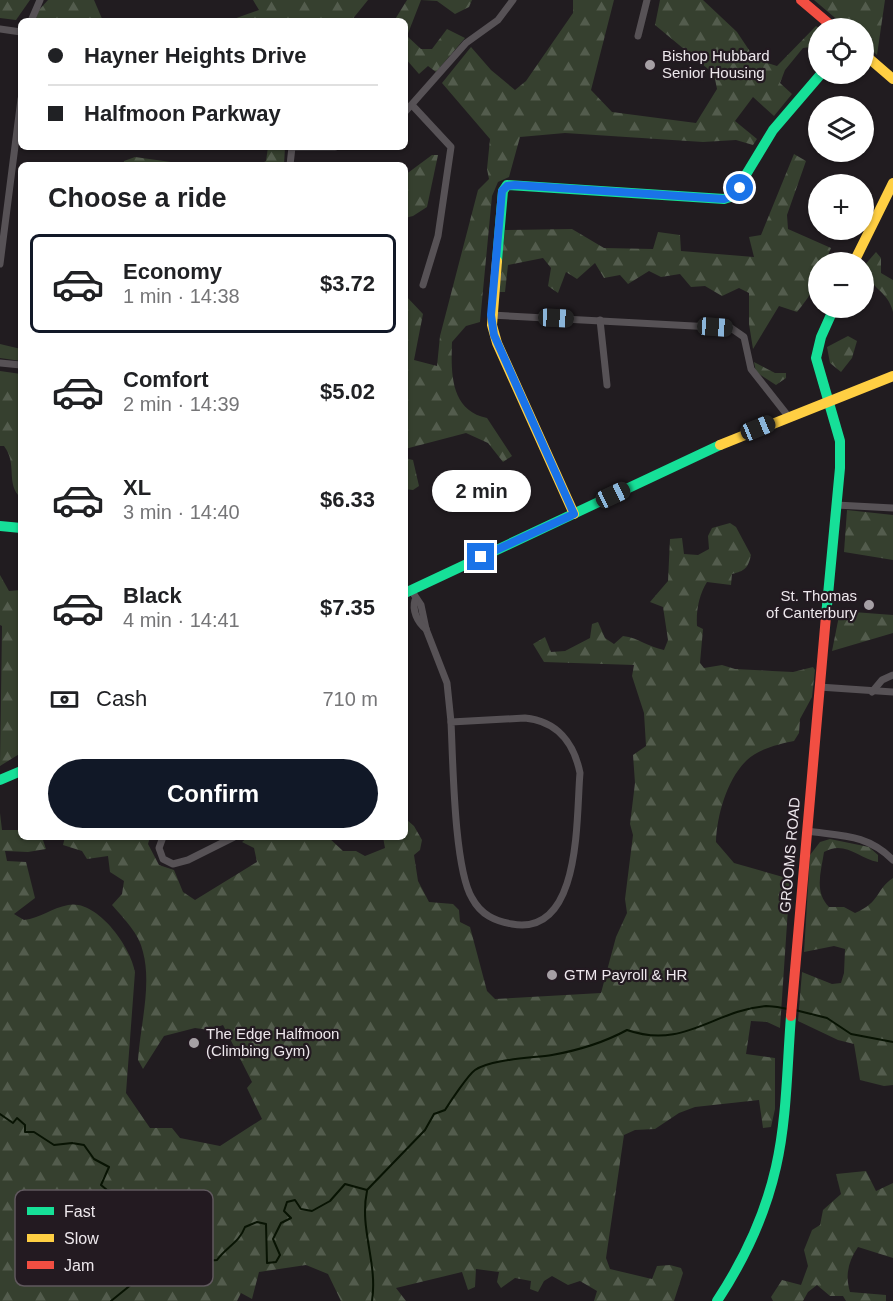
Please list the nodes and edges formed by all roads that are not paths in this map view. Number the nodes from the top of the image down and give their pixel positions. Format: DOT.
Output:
graph roads {
  1 [pos="40,0"];
  2 [pos="513,0"];
  3 [pos="647,0"];
  4 [pos="801,0"];
  5 [pos="32,18"];
  6 [pos="822,18"];
  7 [pos="0,29"];
  8 [pos="18,32"];
  9 [pos="638,36"];
  10 [pos="874,63"];
  11 [pos="893,79"];
  12 [pos="812,84"];
  13 [pos="412,105"];
  14 [pos="408,109"];
  15 [pos="18,134"];
  16 [pos="893,183"];
  17 [pos="859,252"];
  18 [pos="0,264"];
  19 [pos="423,285"];
  20 [pos="491,315"];
  21 [pos="830,318"];
  22 [pos="600,320"];
  23 [pos="0,363"];
  24 [pos="18,365"];
  25 [pos="893,376"];
  26 [pos="607,385"];
  27 [pos="828,399"];
  28 [pos="788,416"];
  29 [pos="836,505"];
  30 [pos="893,508"];
  31 [pos="574,514"];
  32 [pos="0,526"];
  33 [pos="18,528"];
  34 [pos="409,591"];
  35 [pos="893,675"];
  36 [pos="819,687"];
  37 [pos="872,692"];
  38 [pos="893,692"];
  39 [pos="451,722"];
  40 [pos="18,772"];
  41 [pos="0,780"];
  42 [pos="807,831"];
  43 [pos="162,840"];
  44 [pos="228,840"];
  45 [pos="893,860"];
  46 [pos="717,1301"];
  1 -- 5 [label="street"];
  2 -- 13 [label="street"];
  3 -- 9 [label="street"];
  4 -- 6 [label="street"];
  7 -- 8 [label="street"];
  10 -- 11 [label="street"];
  12 -- 20 [label="street"];
  13 -- 14 [label="street"];
  13 -- 19 [label="street"];
  15 -- 18 [label="street"];
  16 -- 17 [label="street"];
  20 -- 22 [label="street"];
  20 -- 31 [label="street"];
  21 -- 27 [label="street, GROOMS ROAD"];
  22 -- 26 [label="street"];
  22 -- 28 [label="street"];
  23 -- 24 [label="street"];
  25 -- 27 [label="street"];
  27 -- 28 [label="street"];
  27 -- 29 [label="street, GROOMS ROAD"];
  28 -- 31 [label="street"];
  29 -- 30 [label="street"];
  29 -- 36 [label="street, GROOMS ROAD"];
  31 -- 34 [label="street"];
  32 -- 33 [label="street"];
  34 -- 39 [label="street"];
  35 -- 37 [label="street"];
  36 -- 37 [label="street"];
  36 -- 42 [label="street, GROOMS ROAD"];
  37 -- 38 [label="street"];
  39 -- 39 [label="street"];
  40 -- 41 [label="street"];
  42 -- 45 [label="street"];
  42 -- 46 [label="street, GROOMS ROAD"];
  43 -- 44 [label="street"];
}
